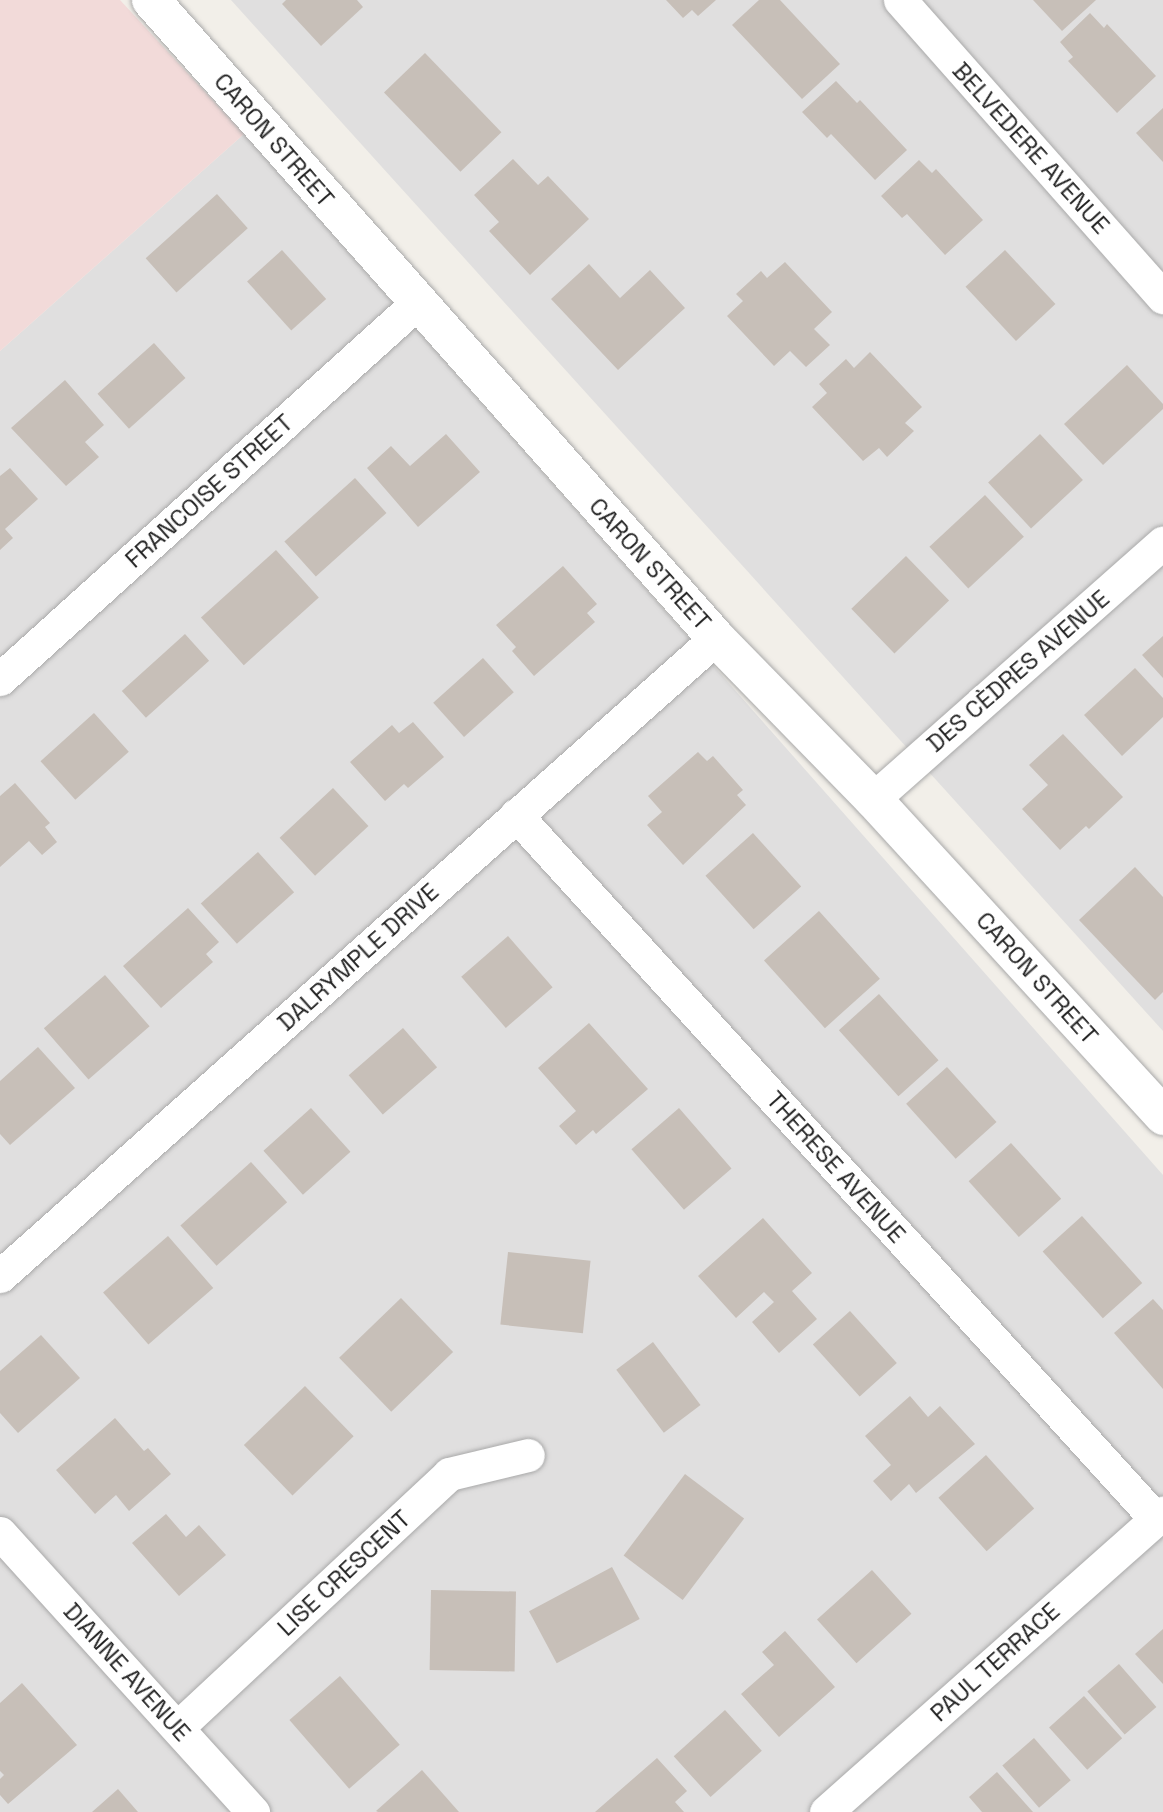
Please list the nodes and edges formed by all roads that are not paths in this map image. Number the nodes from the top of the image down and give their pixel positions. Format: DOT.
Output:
graph roads {
  1 [pos="151,0"];
  2 [pos="900,0"];
  3 [pos="1163,297"];
  4 [pos="417,303"];
  5 [pos="1163,542"];
  6 [pos="716,638"];
  7 [pos="0,679"];
  8 [pos="873,799"];
  9 [pos="516,816"];
  10 [pos="1163,1116"];
  11 [pos="0,1276"];
  12 [pos="528,1454"];
  13 [pos="1159,1516"];
  14 [pos="0,1533"];
  15 [pos="178,1727"];
  16 [pos="253,1812"];
  17 [pos="826,1812"];
  1 -- 4 [label="street, CARON STREET"];
  2 -- 3 [label="street, BELVEDERE AVENUE"];
  4 -- 6 [label="street, CARON STREET"];
  4 -- 7 [label="street, FRANCOISE STREET"];
  5 -- 8 [label="street, DES CÈDRES AVENUE"];
  6 -- 8 [label="street, CARON STREET"];
  6 -- 9 [label="street, DALRYMPLE DRIVE"];
  8 -- 10 [label="street, CARON STREET"];
  9 -- 11 [label="street, DALRYMPLE DRIVE"];
  9 -- 13 [label="street, THERESE AVENUE"];
  12 -- 15 [label="street, LISE CRESCENT"];
  13 -- 17 [label="street, PAUL TERRACE"];
  14 -- 15 [label="street, DIANNE AVENUE"];
  15 -- 16 [label="street, DIANNE AVENUE"];
}
